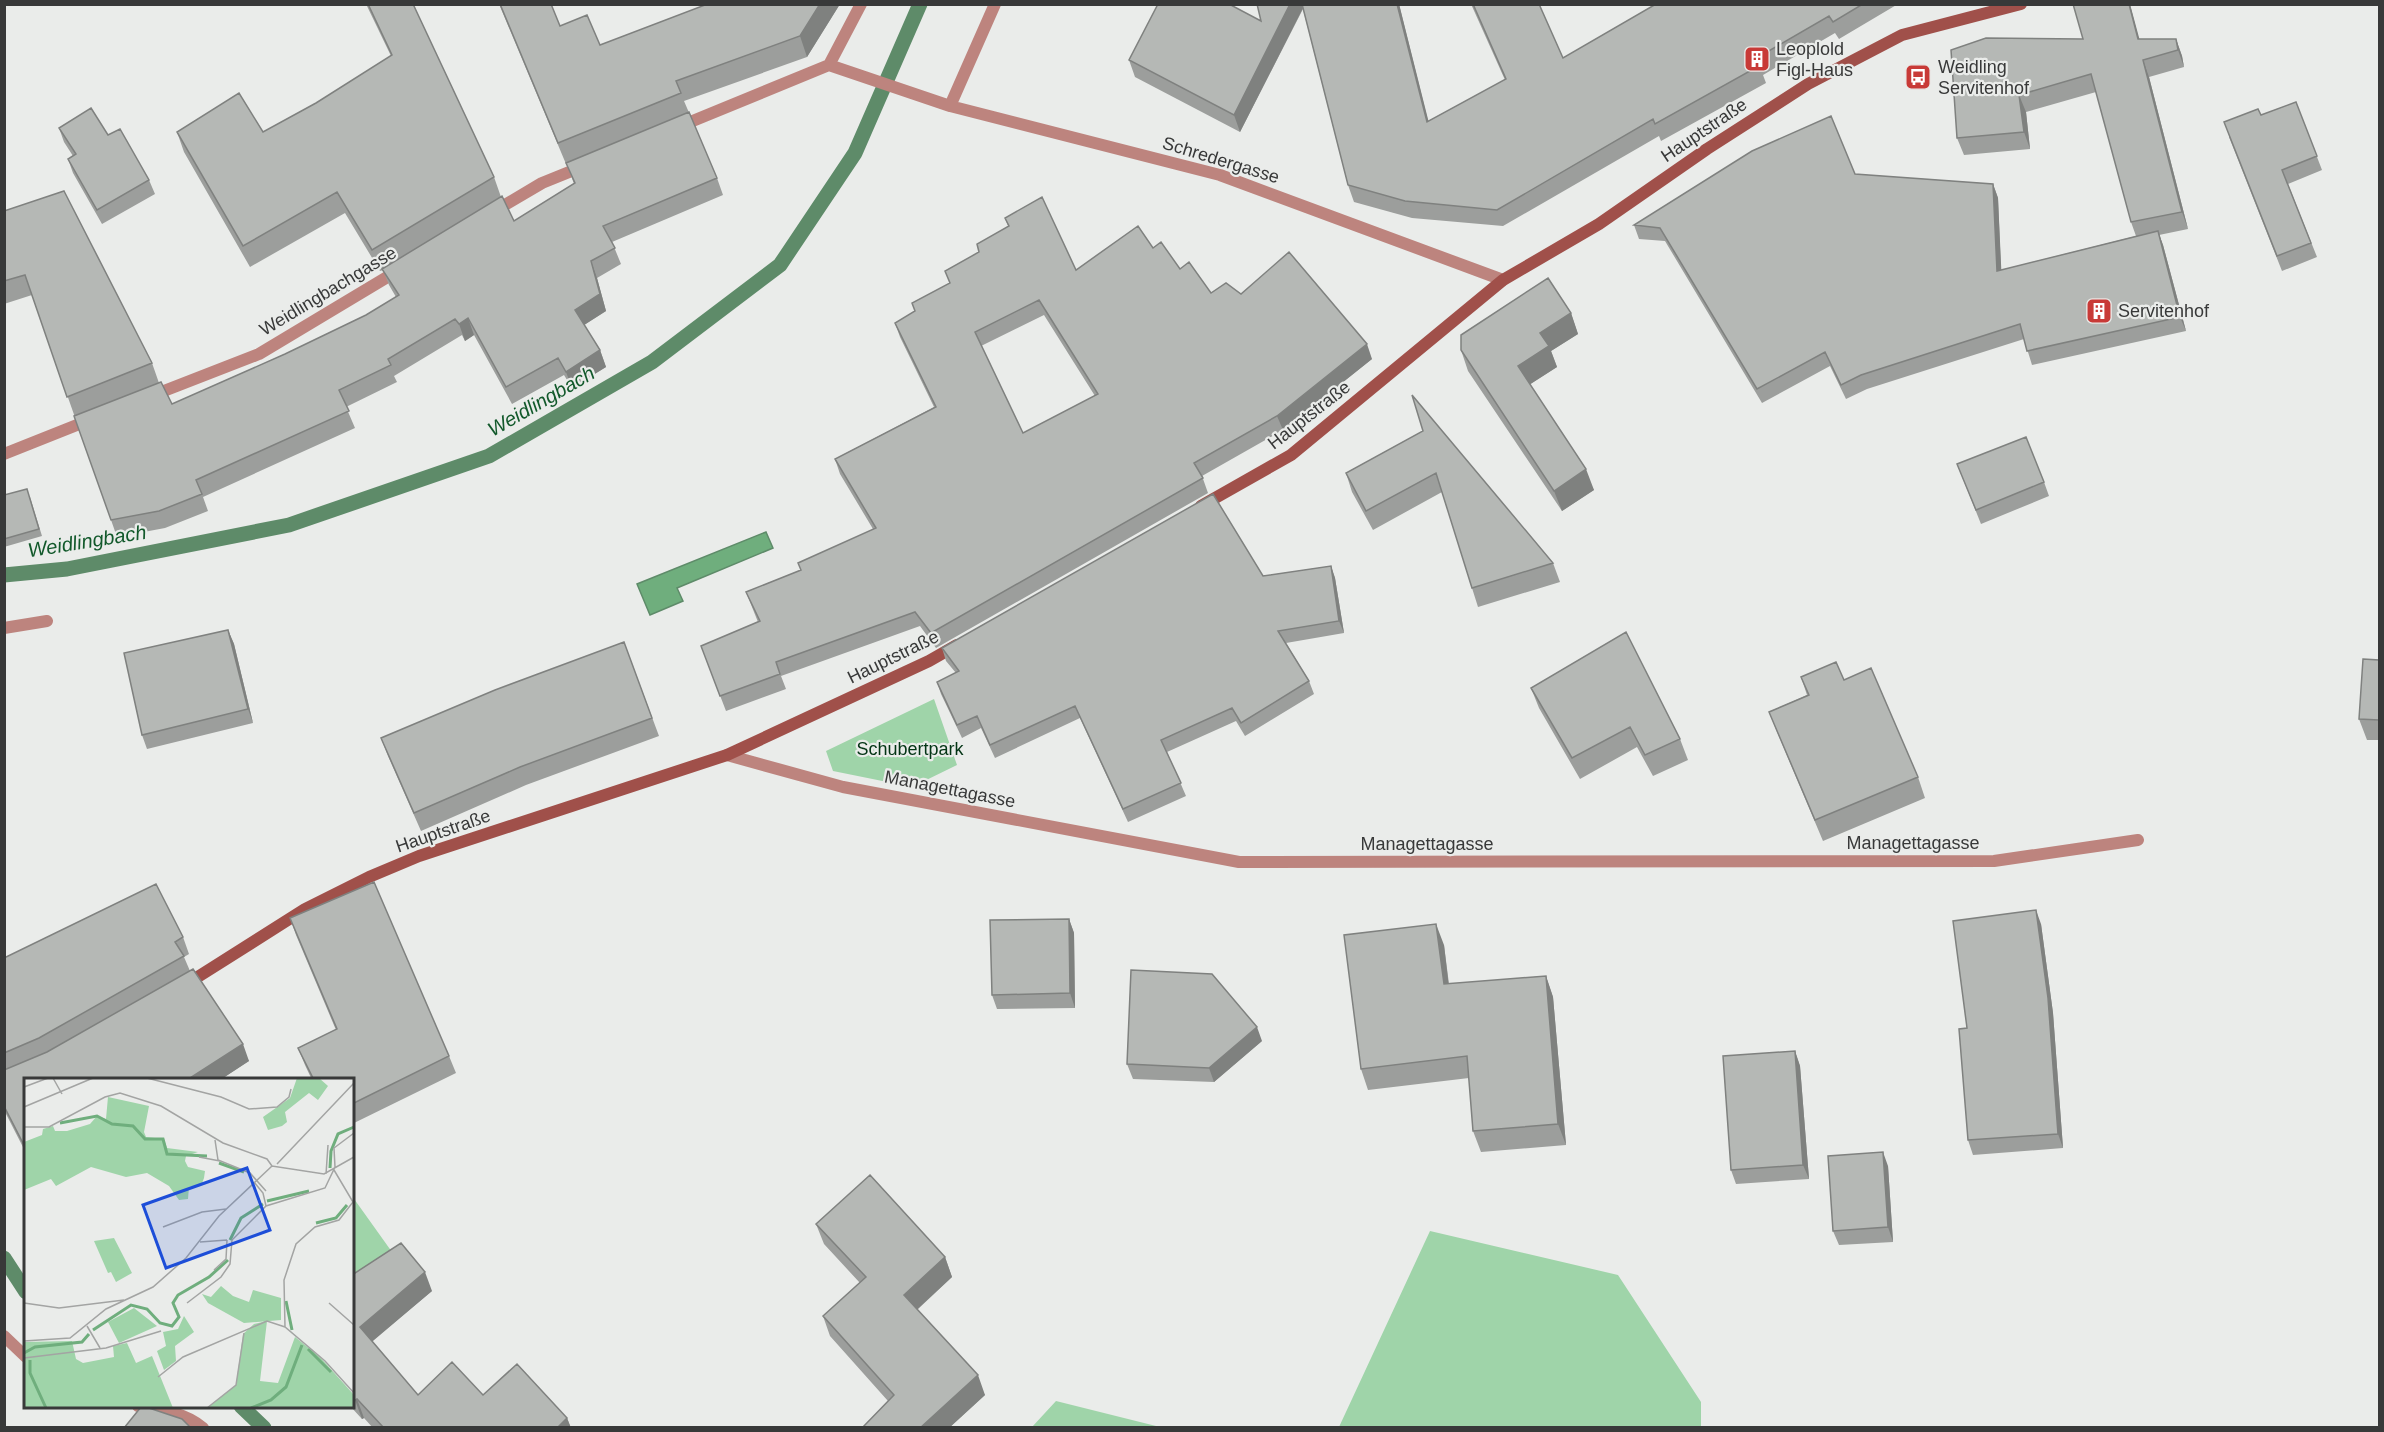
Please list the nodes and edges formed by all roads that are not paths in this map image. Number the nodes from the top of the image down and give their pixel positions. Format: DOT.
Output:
graph roads {
  1 [pos="861,4"];
  2 [pos="994,4"];
  3 [pos="2021,4"];
  4 [pos="829,65"];
  5 [pos="950,106"];
  6 [pos="663,133"];
  7 [pos="597,160"];
  8 [pos="482,219"];
  9 [pos="411,262"];
  10 [pos="1503,280"];
  11 [pos="141,400"];
  12 [pos="109,413"];
  13 [pos="4,454"];
  14 [pos="1189,513"];
  15 [pos="47,621"];
  16 [pos="4,628"];
  17 [pos="967,640"];
  18 [pos="727,754"];
  19 [pos="2138,840"];
  20 [pos="177,989"];
  21 [pos="4,1336"];
  22 [pos="24,1355"];
  23 [pos="146,1408"];
  24 [pos="203,1428"];
  1 -- 4 [label="street"];
  2 -- 5 [label="street"];
  3 -- 10 [label="main road, Hauptstraße"];
  4 -- 5 [label="street, Schredergasse"];
  4 -- 6 [label="street"];
  5 -- 10 [label="street, Schredergasse"];
  7 -- 8 [label="street"];
  9 -- 11 [label="street, Weidlingbachgasse"];
  10 -- 14 [label="main road, Hauptstraße"];
  12 -- 13 [label="street"];
  15 -- 16 [label="street"];
  17 -- 18 [label="main road, Hauptstraße"];
  18 -- 19 [label="street, Managettagasse"];
  18 -- 20 [label="main road, Hauptstraße"];
  21 -- 22 [label="street"];
  23 -- 24 [label="street"];
}
